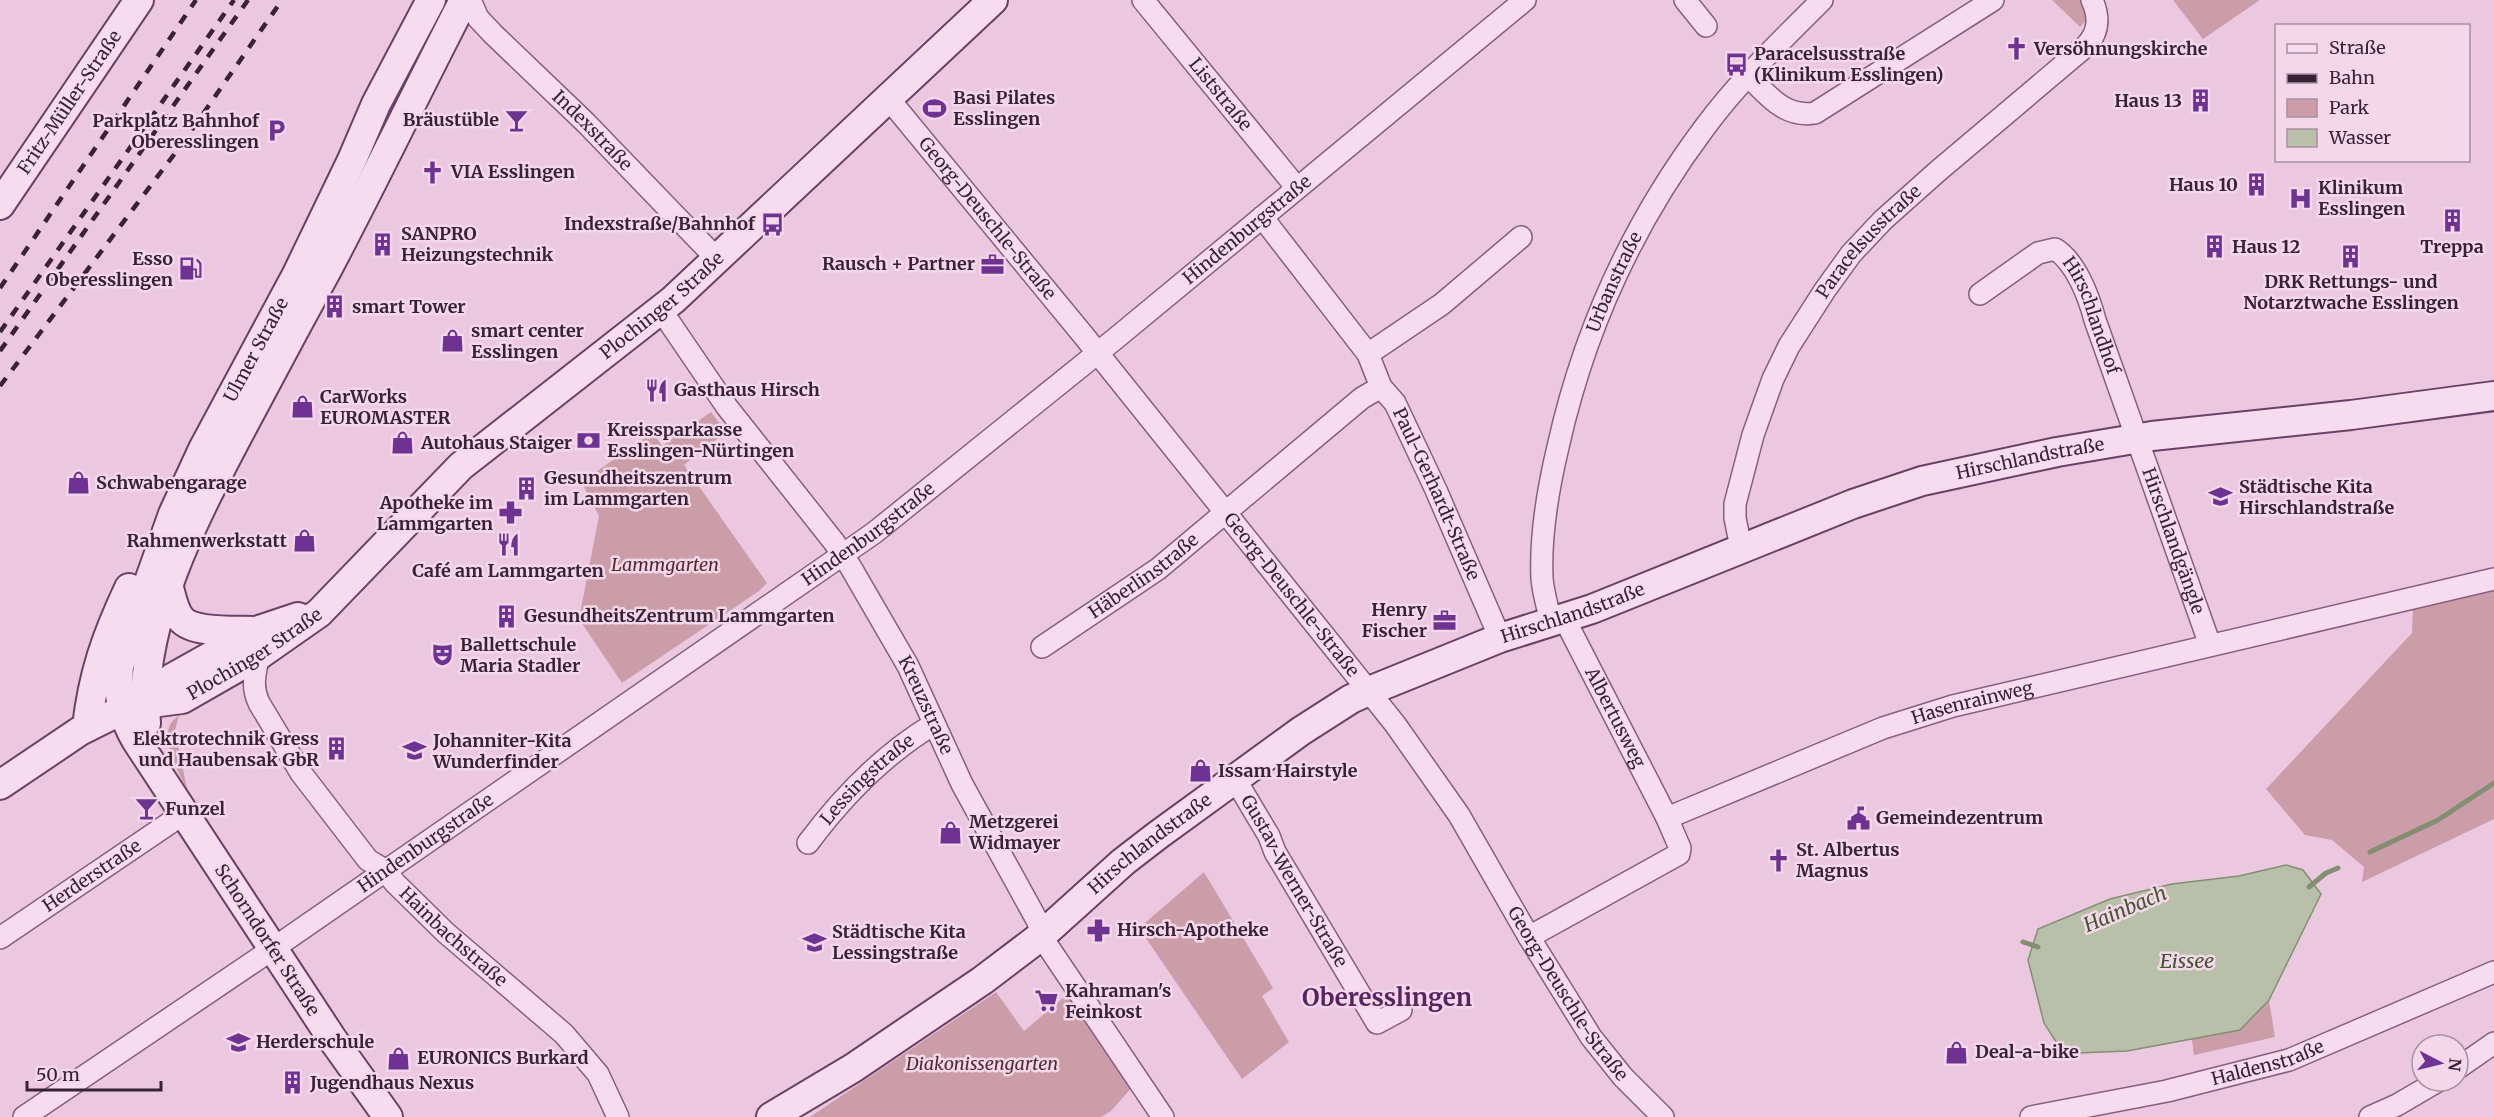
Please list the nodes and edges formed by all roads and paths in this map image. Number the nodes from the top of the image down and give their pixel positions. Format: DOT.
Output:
graph roads {
  1 [pos="139,0"];
  2 [pos="431,0"];
  3 [pos="470,0"];
  4 [pos="993,0"];
  5 [pos="1143,0"];
  6 [pos="1525,0"];
  7 [pos="1685,0"];
  8 [pos="1822,0"];
  9 [pos="1993,0"];
  10 [pos="2092,0"];
  11 [pos="457,7"];
  12 [pos="1706,26"];
  13 [pos="1748,76"];
  14 [pos="888,98"];
  15 [pos="1297,188"];
  16 [pos="0,205"];
  17 [pos="1262,217"];
  18 [pos="1521,237"];
  19 [pos="717,259"];
  20 [pos="1980,294"];
  21 [pos="661,310"];
  22 [pos="1096,352"];
  23 [pos="1368,354"];
  24 [pos="1382,387"];
  25 [pos="2494,396"];
  26 [pos="2138,438"];
  27 [pos="1226,513"];
  28 [pos="173,514"];
  29 [pos="1741,548"];
  30 [pos="843,555"];
  31 [pos="2494,579"];
  32 [pos="169,588"];
  33 [pos="1557,620"];
  34 [pos="1500,638"];
  35 [pos="257,643"];
  36 [pos="2210,645"];
  37 [pos="1042,647"];
  38 [pos="1369,691"];
  39 [pos="133,707"];
  40 [pos="934,724"];
  41 [pos="87,727"];
  42 [pos="1235,779"];
  43 [pos="0,784"];
  44 [pos="183,814"];
  45 [pos="1667,818"];
  46 [pos="808,843"];
  47 [pos="385,870"];
  48 [pos="1041,936"];
  49 [pos="1528,937"];
  50 [pos="0,938"];
  51 [pos="274,948"];
  52 [pos="2492,981"];
  53 [pos="1401,1010"];
  54 [pos="2494,1043"];
  55 [pos="2470,1060"];
  56 [pos="2418,1093"];
  57 [pos="774,1116"];
  58 [pos="24,1117"];
  59 [pos="388,1117"];
  60 [pos="618,1117"];
  61 [pos="1163,1117"];
  62 [pos="1663,1117"];
  63 [pos="2031,1117"];
  64 [pos="2370,1117"];
  1 -- 16 [label="street, Fritz-Müller-Straße"];
  2 -- 28 [label="street, Ulmer Straße"];
  3 -- 19 [label="street, Indexstraße"];
  4 -- 14 [label="street, Plochinger Straße"];
  5 -- 15 [label="street, Liststraße"];
  6 -- 15 [label="street, Hindenburgstraße"];
  7 -- 12 [label="street"];
  8 -- 13 [label="street, Urbanstraße"];
  9 -- 13 [label="street"];
  10 -- 29 [label="street, Paracelsusstraße"];
  11 -- 32 [label="street, Ulmer Straße"];
  13 -- 33 [label="street, Urbanstraße"];
  14 -- 19 [label="street, Plochinger Straße"];
  14 -- 22 [label="street, Georg-Deuschle-Straße"];
  15 -- 17 [label="street, Hindenburgstraße"];
  17 -- 22 [label="street, Hindenburgstraße"];
  17 -- 23 [label="street, Paul-Gerhardt-Straße"];
  18 -- 23 [label="street"];
  19 -- 21 [label="street, Plochinger Straße"];
  20 -- 26 [label="street, Hirschlandhof"];
  21 -- 30 [label="street, Kreuzstraße"];
  21 -- 35 [label="street, Plochinger Straße"];
  22 -- 27 [label="street, Georg-Deuschle-Straße"];
  22 -- 30 [label="street, Hindenburgstraße"];
  23 -- 24 [label="street, Paul-Gerhardt-Straße"];
  24 -- 27 [label="street, Häberlinstraße"];
  24 -- 34 [label="street, Paul-Gerhardt-Straße"];
  25 -- 26 [label="street, Hirschlandstraße"];
  26 -- 29 [label="street, Hirschlandstraße"];
  26 -- 36 [label="street, Hirschlandgängle"];
  27 -- 37 [label="street, Häberlinstraße"];
  27 -- 38 [label="street, Georg-Deuschle-Straße"];
  28 -- 39 [label="street, Ulmer Straße"];
  28 -- 41 [label="street"];
  29 -- 33 [label="street, Hirschlandstraße"];
  30 -- 40 [label="street, Kreuzstraße"];
  30 -- 47 [label="street, Hindenburgstraße"];
  31 -- 36 [label="street, Hasenrainweg"];
  32 -- 35 [label="street"];
  32 -- 39 [label="street, Ulmer Straße"];
  33 -- 34 [label="street, Hirschlandstraße"];
  33 -- 45 [label="street, Albertusweg"];
  34 -- 38 [label="street, Hirschlandstraße"];
  35 -- 39 [label="street, Plochinger Straße"];
  35 -- 47 [label="street, Hainbachstraße"];
  36 -- 45 [label="street, Hasenrainweg"];
  38 -- 42 [label="street, Hirschlandstraße"];
  38 -- 49 [label="street, Georg-Deuschle-Straße"];
  39 -- 41 [label="street, Plochinger Straße"];
  39 -- 44 [label="street, Schorndorfer Straße"];
  40 -- 46 [label="street, Lessingstraße"];
  40 -- 48 [label="street, Kreuzstraße"];
  41 -- 43 [label="street, Plochinger Straße"];
  42 -- 48 [label="street, Hirschlandstraße"];
  42 -- 53 [label="street, Gustav-Werner-Straße"];
  44 -- 50 [label="street, Herderstraße"];
  44 -- 51 [label="street, Schorndorfer Straße"];
  45 -- 49 [label="street"];
  47 -- 51 [label="street, Hindenburgstraße"];
  47 -- 60 [label="street, Hainbachstraße"];
  48 -- 57 [label="street, Hirschlandstraße"];
  48 -- 61 [label="street, Kreuzstraße"];
  49 -- 62 [label="street, Georg-Deuschle-Straße"];
  51 -- 58 [label="street, Hindenburgstraße"];
  51 -- 59 [label="street, Schorndorfer Straße"];
  52 -- 63 [label="street, Haldenstraße"];
  54 -- 55 [label="street"];
  56 -- 64 [label="street"];
}
